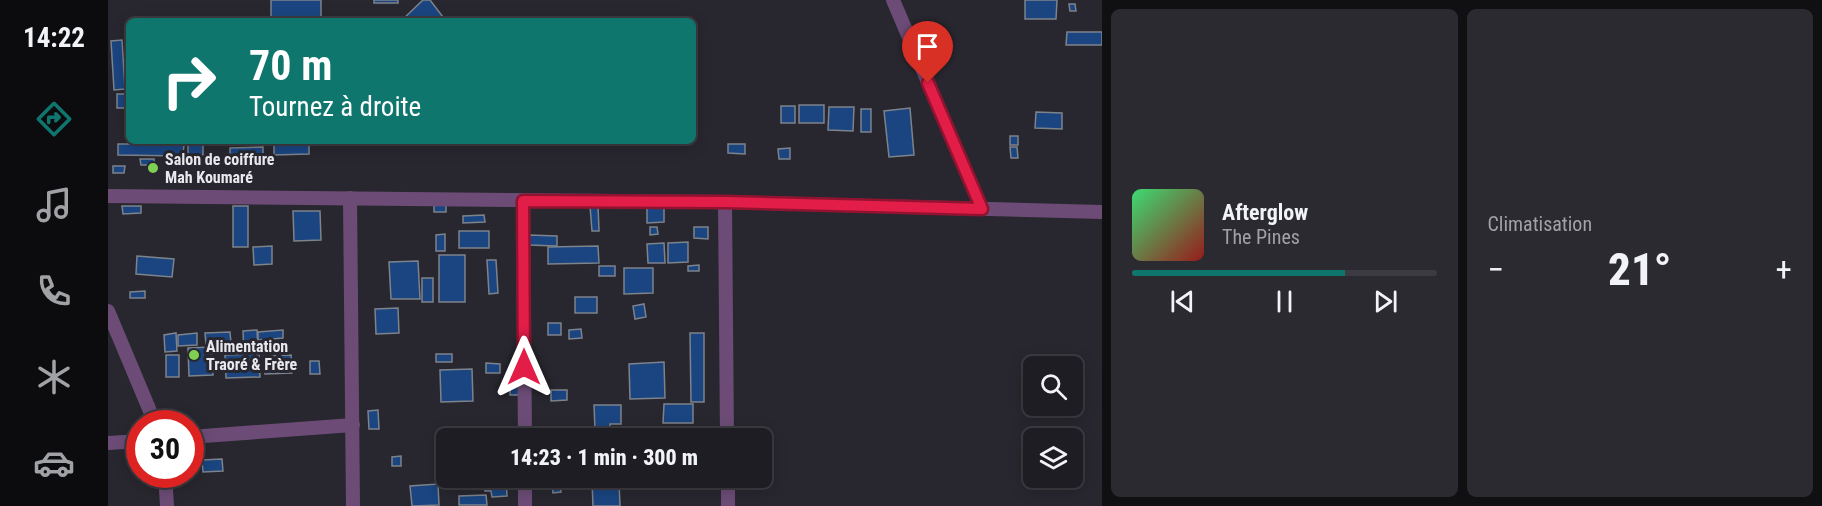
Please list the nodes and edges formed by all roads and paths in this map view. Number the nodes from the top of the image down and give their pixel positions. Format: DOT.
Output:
graph roads {
  1 [pos="893,0"];
  2 [pos="108,196"];
  3 [pos="350,198"];
  4 [pos="523,201"];
  5 [pos="725,202"];
  6 [pos="982,209"];
  7 [pos="1102,212"];
  8 [pos="108,311"];
  9 [pos="150,410"];
  10 [pos="353,425"];
  11 [pos="525,428"];
  12 [pos="727,428"];
  13 [pos="204,436"];
  14 [pos="126,442"];
  15 [pos="108,443"];
  16 [pos="166,488"];
  17 [pos="525,488"];
  18 [pos="728,488"];
  19 [pos="168,506"];
  20 [pos="353,506"];
  21 [pos="525,506"];
  22 [pos="728,506"];
  1 -- 6 [label="street"];
  2 -- 3 [label="street"];
  3 -- 4 [label="street"];
  3 -- 10 [label="street"];
  4 -- 5 [label="street"];
  4 -- 11 [label="street"];
  5 -- 6 [label="street"];
  5 -- 12 [label="street"];
  6 -- 7 [label="street"];
  8 -- 9 [label="street"];
  10 -- 13 [label="street"];
  10 -- 20 [label="street"];
  14 -- 15 [label="street"];
  16 -- 19 [label="street"];
  17 -- 21 [label="street"];
  18 -- 22 [label="street"];
}
